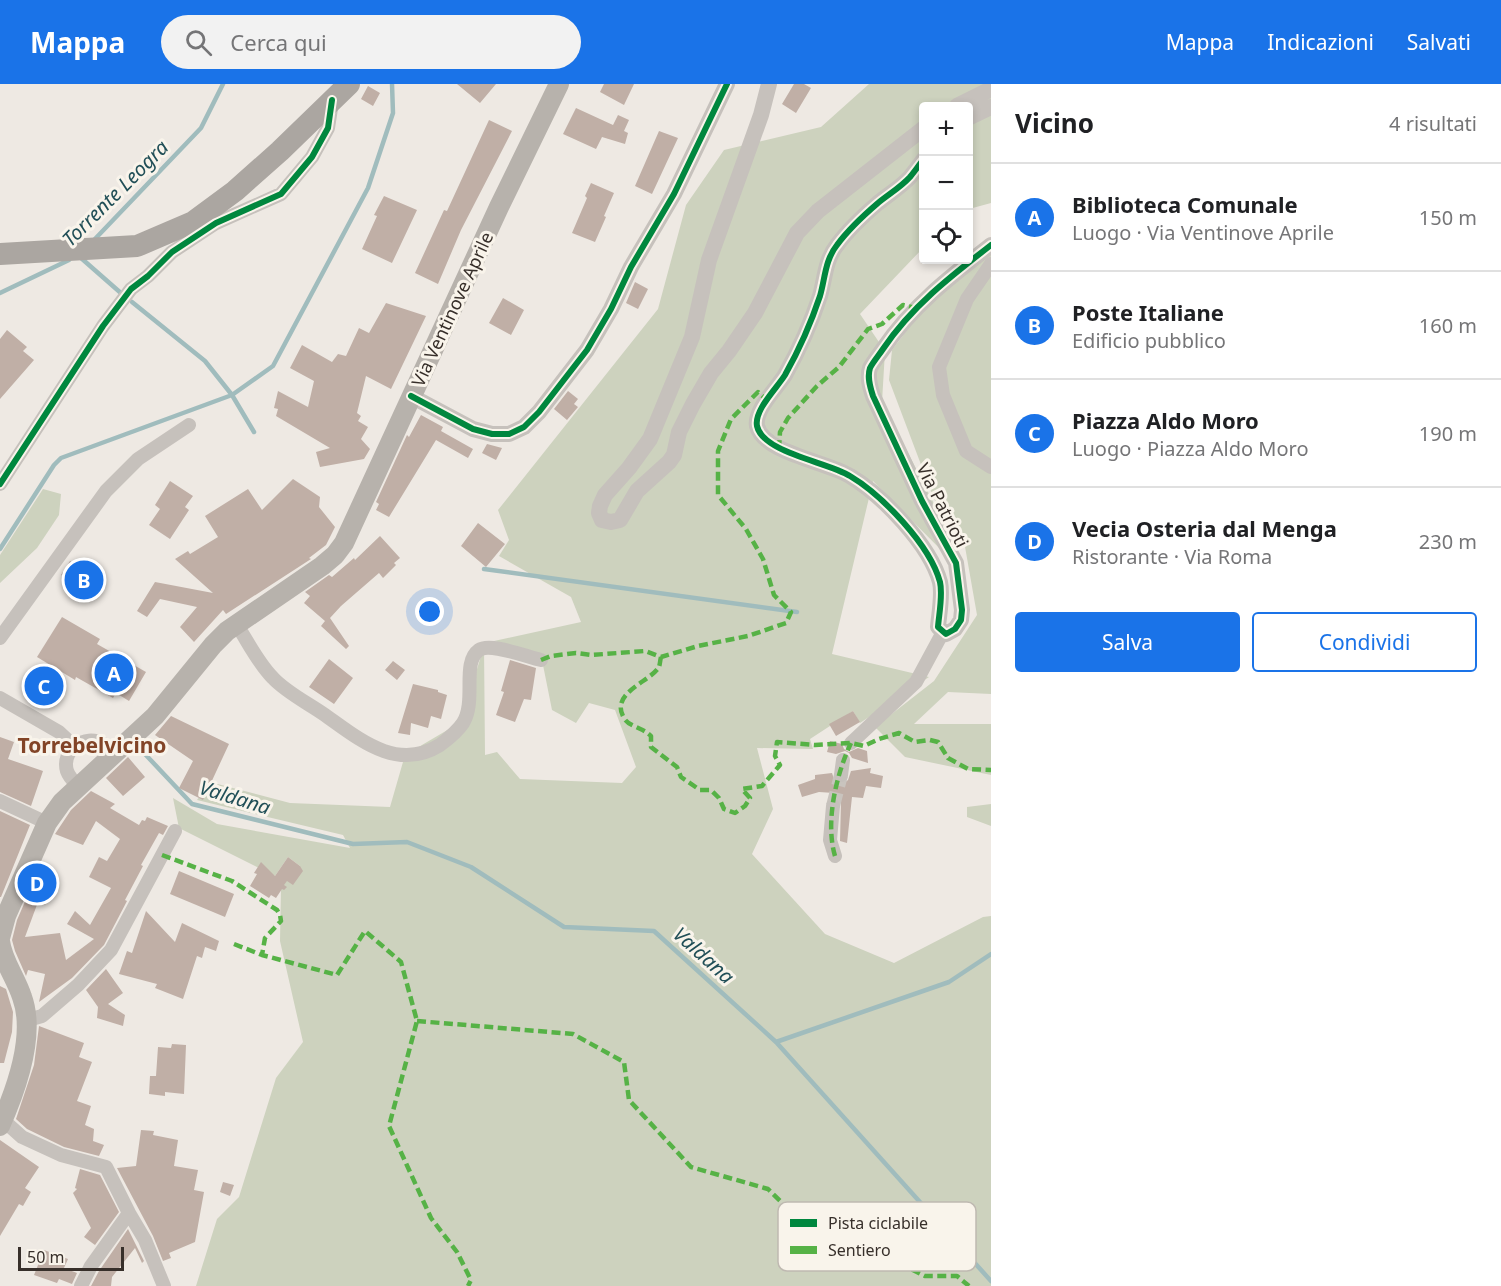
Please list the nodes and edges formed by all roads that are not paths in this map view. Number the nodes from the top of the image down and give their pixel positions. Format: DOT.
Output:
graph roads {
  1 [pos="349,84"];
  2 [pos="559,84"];
  3 [pos="727,84"];
  4 [pos="770,84"];
  5 [pos="991,89"];
  6 [pos="332,100"];
  7 [pos="965,102"];
  8 [pos="991,107"];
  9 [pos="973,115"];
  10 [pos="919,132"];
  11 [pos="919,165"];
  12 [pos="991,245"];
  13 [pos="0,254"];
  14 [pos="991,264"];
  15 [pos="411,396"];
  16 [pos="189,425"];
  17 [pos="991,467"];
  18 [pos="0,484"];
  19 [pos="237,625"];
  20 [pos="943,632"];
  21 [pos="0,638"];
  22 [pos="541,660"];
  23 [pos="0,698"];
  24 [pos="851,743"];
  25 [pos="74,746"];
  26 [pos="113,754"];
  27 [pos="843,760"];
  28 [pos="841,775"];
  29 [pos="78,786"];
  30 [pos="0,801"];
  31 [pos="833,806"];
  32 [pos="47,823"];
  33 [pos="175,831"];
  34 [pos="835,856"];
  35 [pos="0,940"];
  36 [pos="27,1020"];
  37 [pos="1,1123"];
  38 [pos="129,1213"];
  39 [pos="81,1286"];
  40 [pos="164,1286"];
  1 -- 6 [label="main road"];
  2 -- 15 [label="main road, Via Ventinove Aprile"];
  3 -- 15 [label="street"];
  4 -- 10 [label="street"];
  5 -- 7 [label="street"];
  6 -- 13 [label="main road"];
  6 -- 18 [label="street"];
  8 -- 9 [label="street"];
  11 -- 20 [label="street, Via Patrioti"];
  12 -- 20 [label="street, Via Patrioti"];
  14 -- 17 [label="street"];
  15 -- 19 [label="main road, Via Ventinove Aprile"];
  16 -- 21 [label="street"];
  19 -- 22 [label="street"];
  19 -- 26 [label="main road, Via Ventinove Aprile"];
  20 -- 24 [label="street"];
  23 -- 25 [label="street"];
  25 -- 26 [label="street"];
  25 -- 29 [label="street"];
  26 -- 29 [label="main road, Via Ventinove Aprile"];
  27 -- 28 [label="street"];
  29 -- 32 [label="main road, Via Ventinove Aprile"];
  30 -- 32 [label="street"];
  31 -- 34 [label="street"];
  32 -- 35 [label="main road, Via Ventinove Aprile"];
  33 -- 36 [label="street"];
  35 -- 36 [label="main road"];
  36 -- 37 [label="main road"];
  37 -- 38 [label="street"];
  38 -- 39 [label="street"];
  38 -- 40 [label="street"];
}
